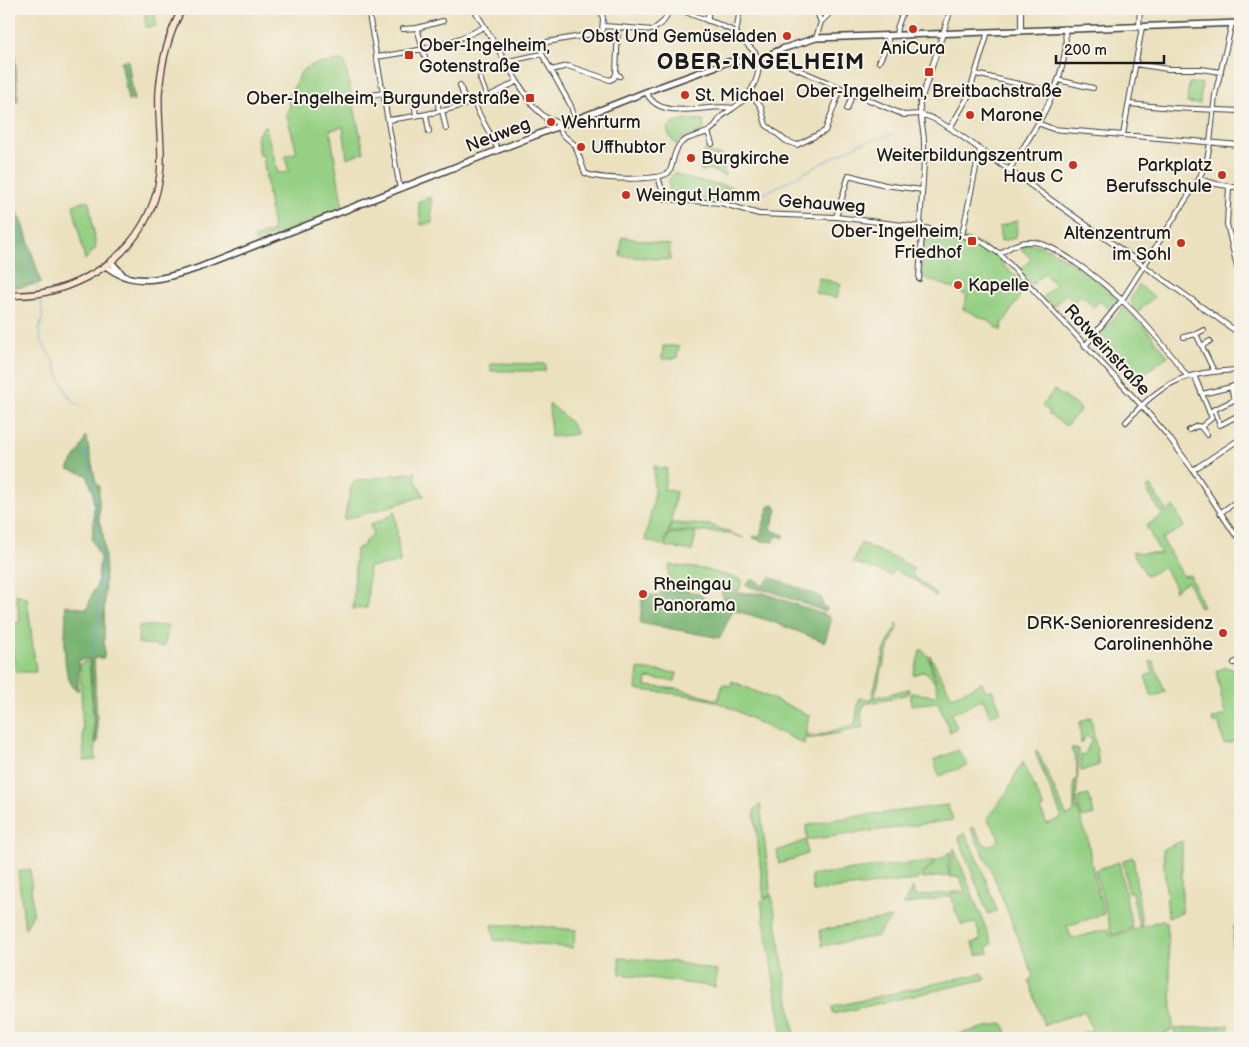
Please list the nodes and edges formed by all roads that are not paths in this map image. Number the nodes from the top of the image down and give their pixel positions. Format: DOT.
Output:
graph roads {
  1 [pos="182,9"];
  2 [pos="368,9"];
  3 [pos="474,9"];
  4 [pos="601,9"];
  5 [pos="670,9"];
  6 [pos="680,9"];
  7 [pos="708,9"];
  8 [pos="740,9"];
  9 [pos="819,9"];
  10 [pos="886,9"];
  11 [pos="904,9"];
  12 [pos="951,9"];
  13 [pos="1021,9"];
  14 [pos="1140,9"];
  15 [pos="830,10"];
  16 [pos="902,14"];
  17 [pos="443,21"];
  18 [pos="708,21"];
  19 [pos="821,22"];
  20 [pos="1232,23"];
  21 [pos="1240,23"];
  22 [pos="484,26"];
  23 [pos="603,26"];
  24 [pos="618,27"];
  25 [pos="1141,27"];
  26 [pos="417,28"];
  27 [pos="1065,28"];
  28 [pos="403,29"];
  29 [pos="1021,30"];
  30 [pos="736,33"];
  31 [pos="987,33"];
  32 [pos="888,35"];
  33 [pos="896,35"];
  34 [pos="942,35"];
  35 [pos="816,38"];
  36 [pos="422,49"];
  37 [pos="775,52"];
  38 [pos="542,54"];
  39 [pos="376,57"];
  40 [pos="758,60"];
  41 [pos="504,62"];
  42 [pos="879,62"];
  43 [pos="1135,64"];
  44 [pos="428,68"];
  45 [pos="551,70"];
  46 [pos="1221,72"];
  47 [pos="976,74"];
  48 [pos="480,78"];
  49 [pos="1058,80"];
  50 [pos="516,82"];
  51 [pos="460,85"];
  52 [pos="841,88"];
  53 [pos="1093,88"];
  54 [pos="646,92"];
  55 [pos="750,92"];
  56 [pos="1053,92"];
  57 [pos="382,93"];
  58 [pos="853,93"];
  59 [pos="436,94"];
  60 [pos="487,97"];
  61 [pos="356,98"];
  62 [pos="414,99"];
  63 [pos="744,100"];
  64 [pos="756,100"];
  65 [pos="474,102"];
  66 [pos="466,104"];
  67 [pos="1129,104"];
  68 [pos="733,108"];
  69 [pos="847,109"];
  70 [pos="1212,110"];
  71 [pos="441,111"];
  72 [pos="1240,111"];
  73 [pos="426,114"];
  74 [pos="920,114"];
  75 [pos="416,116"];
  76 [pos="545,117"];
  77 [pos="388,120"];
  78 [pos="575,120"];
  79 [pos="1038,123"];
  80 [pos="559,126"];
  81 [pos="950,128"];
  82 [pos="446,129"];
  83 [pos="551,129"];
  84 [pos="429,132"];
  85 [pos="708,132"];
  86 [pos="1123,135"];
  87 [pos="1210,143"];
  88 [pos="712,144"];
  89 [pos="1240,145"];
  90 [pos="980,149"];
  91 [pos="498,150"];
  92 [pos="1009,170"];
  93 [pos="658,177"];
  94 [pos="1199,178"];
  95 [pos="1229,187"];
  96 [pos="1240,188"];
  97 [pos="400,189"];
  98 [pos="922,190"];
  99 [pos="836,216"];
  100 [pos="920,227"];
  101 [pos="962,235"];
  102 [pos="1000,254"];
  103 [pos="109,264"];
  104 [pos="1143,265"];
  105 [pos="919,279"];
  106 [pos="1240,280"];
  107 [pos="9,295"];
  108 [pos="1122,300"];
  109 [pos="1204,330"];
  110 [pos="1196,334"];
  111 [pos="1240,334"];
  112 [pos="1184,337"];
  113 [pos="1210,341"];
  114 [pos="1085,346"];
  115 [pos="1202,346"];
  116 [pos="1240,370"];
  117 [pos="1214,371"];
  118 [pos="1194,375"];
  119 [pos="1187,376"];
  120 [pos="1240,382"];
  121 [pos="1230,387"];
  122 [pos="1202,394"];
  123 [pos="1141,405"];
  124 [pos="1214,409"];
  125 [pos="1209,412"];
  126 [pos="1239,415"];
  127 [pos="1126,422"];
  128 [pos="1201,427"];
  129 [pos="1189,430"];
  130 [pos="1207,435"];
  131 [pos="1240,439"];
  132 [pos="1192,470"];
  133 [pos="1240,499"];
  134 [pos="1220,513"];
  135 [pos="1240,538"];
  136 [pos="1240,660"];
  137 [pos="1234,663"];
  1 -- 103 [label="main road"];
  2 -- 39 [label="street"];
  3 -- 22 [label="street"];
  4 -- 23 [label="street"];
  5 -- 24 [label="street"];
  6 -- 18 [label="street"];
  7 -- 18 [label="street"];
  8 -- 30 [label="street"];
  9 -- 19 [label="street"];
  10 -- 16 [label="street"];
  11 -- 16 [label="street"];
  12 -- 34 [label="street"];
  13 -- 29 [label="street"];
  14 -- 25 [label="street"];
  15 -- 19 [label="street"];
  16 -- 33 [label="street"];
  17 -- 26 [label="street"];
  18 -- 30 [label="street"];
  19 -- 35 [label="street"];
  20 -- 21 [label="street"];
  20 -- 25 [label="street"];
  20 -- 46 [label="street"];
  22 -- 36 [label="street"];
  22 -- 41 [label="street"];
  23 -- 24 [label="street"];
  23 -- 38 [label="street"];
  24 -- 45 [label="street"];
  25 -- 27 [label="street"];
  25 -- 43 [label="street"];
  26 -- 28 [label="street"];
  26 -- 36 [label="street"];
  27 -- 29 [label="street"];
  27 -- 49 [label="street"];
  29 -- 31 [label="street"];
  30 -- 40 [label="street"];
  31 -- 34 [label="street"];
  31 -- 47 [label="street"];
  32 -- 33 [label="street"];
  32 -- 35 [label="street"];
  32 -- 42 [label="street"];
  33 -- 34 [label="street"];
  34 -- 74 [label="street"];
  35 -- 37 [label="street"];
  36 -- 39 [label="street"];
  36 -- 44 [label="street"];
  37 -- 40 [label="street"];
  37 -- 52 [label="street"];
  38 -- 41 [label="street"];
  38 -- 45 [label="street"];
  39 -- 57 [label="street"];
  40 -- 54 [label="street, Neuweg"];
  40 -- 55 [label="street"];
  41 -- 50 [label="street"];
  43 -- 46 [label="street"];
  43 -- 67 [label="street"];
  45 -- 78 [label="street"];
  46 -- 70 [label="street"];
  47 -- 56 [label="street"];
  47 -- 81 [label="street"];
  48 -- 60 [label="street"];
  49 -- 53 [label="street"];
  49 -- 56 [label="street"];
  50 -- 60 [label="street"];
  50 -- 76 [label="street"];
  51 -- 66 [label="street"];
  52 -- 58 [label="street"];
  52 -- 64 [label="street"];
  54 -- 68 [label="street"];
  54 -- 78 [label="street, Neuweg"];
  55 -- 63 [label="street"];
  55 -- 64 [label="street"];
  56 -- 79 [label="street"];
  57 -- 61 [label="street"];
  57 -- 77 [label="street"];
  58 -- 69 [label="street"];
  58 -- 74 [label="street"];
  59 -- 71 [label="street"];
  60 -- 65 [label="street"];
  62 -- 75 [label="street"];
  63 -- 64 [label="street"];
  63 -- 68 [label="street"];
  65 -- 66 [label="street"];
  65 -- 91 [label="street"];
  66 -- 71 [label="street"];
  67 -- 70 [label="street"];
  67 -- 86 [label="street"];
  68 -- 85 [label="street"];
  70 -- 72 [label="street"];
  70 -- 87 [label="street"];
  71 -- 73 [label="street"];
  71 -- 82 [label="street"];
  73 -- 75 [label="street"];
  73 -- 84 [label="street"];
  74 -- 81 [label="street"];
  74 -- 98 [label="street"];
  75 -- 77 [label="street"];
  76 -- 80 [label="street"];
  76 -- 83 [label="street"];
  77 -- 97 [label="street"];
  78 -- 80 [label="street, Neuweg"];
  79 -- 86 [label="street"];
  79 -- 92 [label="street"];
  80 -- 83 [label="street, Neuweg"];
  80 -- 93 [label="street"];
  81 -- 90 [label="street"];
  83 -- 91 [label="street, Neuweg"];
  85 -- 88 [label="street"];
  85 -- 93 [label="street"];
  86 -- 87 [label="street"];
  87 -- 89 [label="street"];
  87 -- 94 [label="street"];
  90 -- 92 [label="street"];
  90 -- 101 [label="street"];
  91 -- 97 [label="street, Neuweg"];
  92 -- 104 [label="street"];
  93 -- 99 [label="street, Gehauweg"];
  94 -- 95 [label="street"];
  94 -- 104 [label="street"];
  95 -- 96 [label="street"];
  95 -- 106 [label="street"];
  97 -- 103 [label="street, Neuweg"];
  98 -- 99 [label="street"];
  98 -- 100 [label="street"];
  99 -- 100 [label="street, Gehauweg"];
  100 -- 101 [label="street, Rotweinstraße"];
  100 -- 105 [label="street"];
  101 -- 102 [label="street, Rotweinstraße"];
  102 -- 108 [label="street"];
  102 -- 114 [label="street, Rotweinstraße"];
  103 -- 107 [label="main road"];
  104 -- 108 [label="street"];
  104 -- 111 [label="street"];
  108 -- 114 [label="street"];
  108 -- 119 [label="street"];
  109 -- 110 [label="street"];
  110 -- 112 [label="street"];
  110 -- 115 [label="street"];
  113 -- 115 [label="street"];
  114 -- 123 [label="street, Rotweinstraße"];
  115 -- 117 [label="street"];
  116 -- 117 [label="street"];
  117 -- 118 [label="street"];
  118 -- 119 [label="street"];
  118 -- 122 [label="street"];
  119 -- 123 [label="street"];
  120 -- 121 [label="street"];
  121 -- 122 [label="street"];
  121 -- 124 [label="street"];
  122 -- 125 [label="street"];
  123 -- 127 [label="street"];
  123 -- 132 [label="street, Rotweinstraße"];
  124 -- 125 [label="street"];
  124 -- 126 [label="street"];
  125 -- 128 [label="street"];
  128 -- 129 [label="street"];
  128 -- 130 [label="street"];
  131 -- 132 [label="street"];
  132 -- 134 [label="street, Rotweinstraße"];
  133 -- 134 [label="street"];
  134 -- 135 [label="street, Rotweinstraße"];
  136 -- 137 [label="street"];
}
